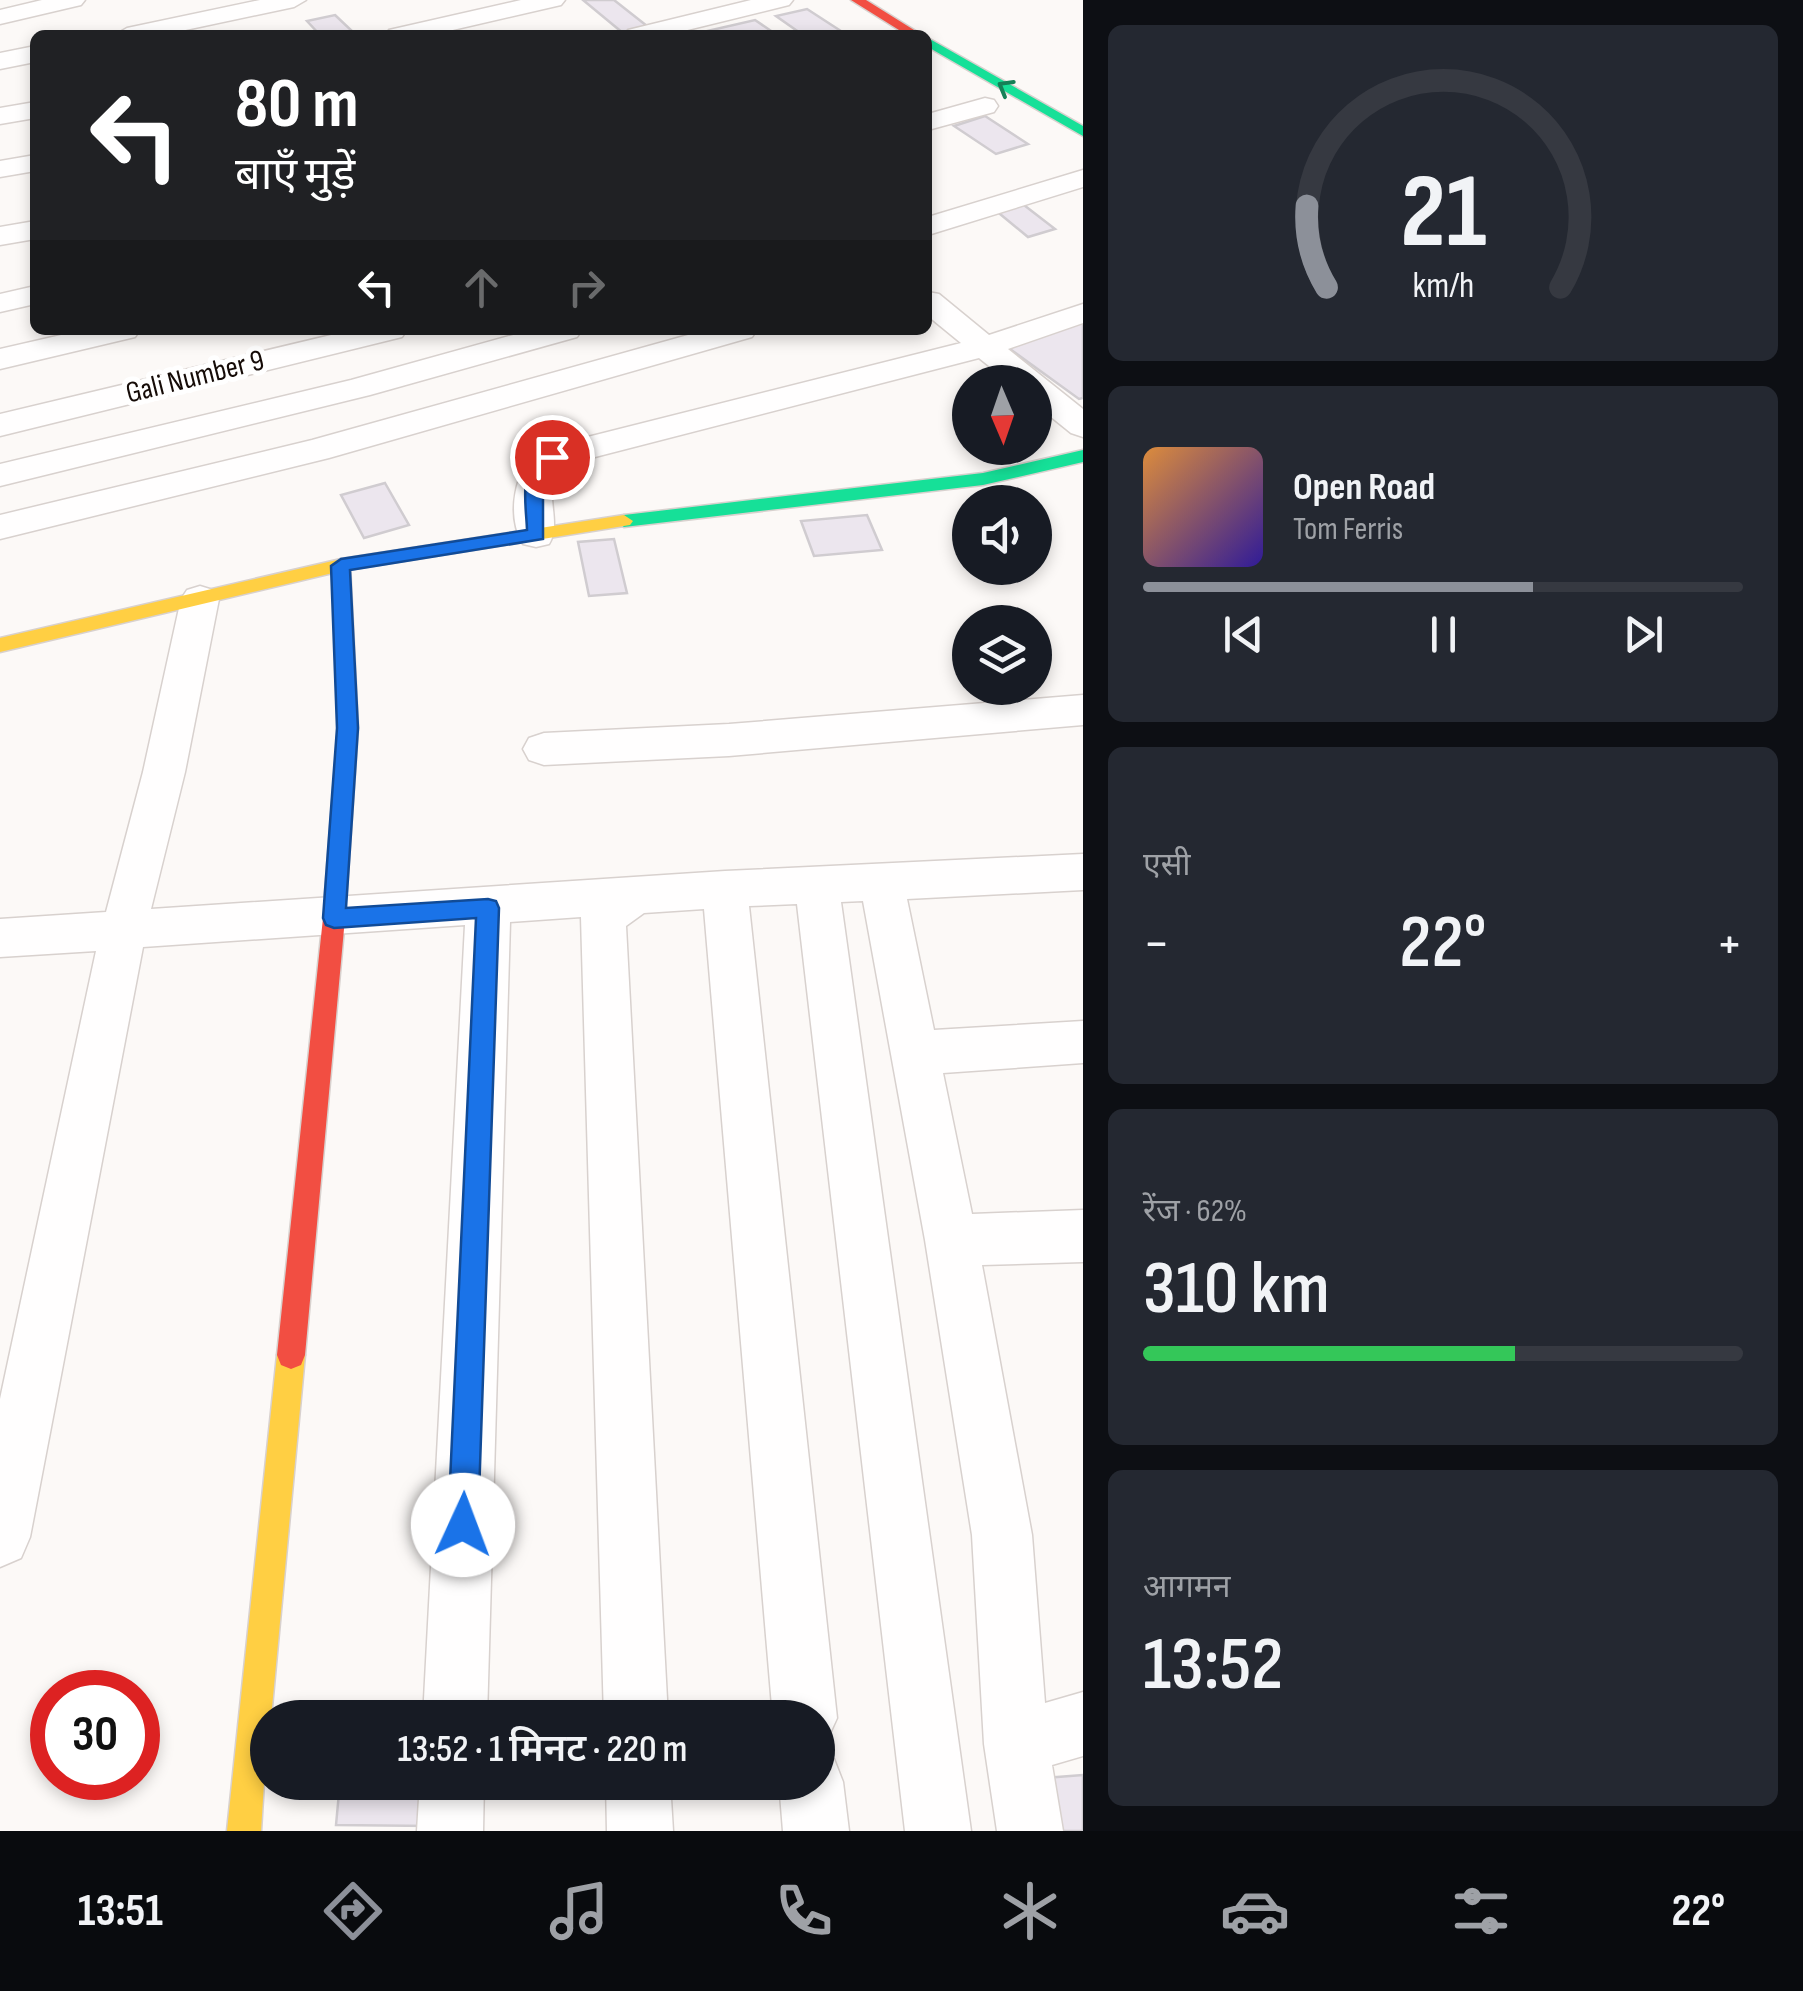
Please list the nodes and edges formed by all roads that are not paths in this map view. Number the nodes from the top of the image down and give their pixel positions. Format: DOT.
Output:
graph roads {
  1 [pos="73,0"];
  2 [pos="294,0"];
  3 [pos="553,0"];
  4 [pos="781,0"];
  5 [pos="856,0"];
  6 [pos="488,6"];
  7 [pos="0,17"];
  8 [pos="526,28"];
  9 [pos="152,30"];
  10 [pos="414,30"];
  11 [pos="658,30"];
  12 [pos="907,30"];
  13 [pos="932,44"];
  14 [pos="30,55"];
  15 [pos="0,61"];
  16 [pos="985,106"];
  17 [pos="30,111"];
  18 [pos="0,116"];
  19 [pos="932,121"];
  20 [pos="1083,132"];
  21 [pos="30,164"];
  22 [pos="0,170"];
  23 [pos="1083,178"];
  24 [pos="932,225"];
  25 [pos="30,231"];
  26 [pos="0,236"];
  27 [pos="30,296"];
  28 [pos="0,304"];
  29 [pos="932,304"];
  30 [pos="1083,312"];
  31 [pos="103,335"];
  32 [pos="371,335"];
  33 [pos="548,335"];
  34 [pos="722,335"];
  35 [pos="984,346"];
  36 [pos="0,360"];
  37 [pos="1008,365"];
  38 [pos="1052,401"];
  39 [pos="0,426"];
  40 [pos="1083,426"];
  41 [pos="1083,456"];
  42 [pos="0,474"];
  43 [pos="0,527"];
  44 [pos="536,535"];
  45 [pos="341,566"];
  46 [pos="200,599"];
  47 [pos="0,645"];
  48 [pos="1083,710"];
  49 [pos="544,750"];
  50 [pos="1083,872"];
  51 [pos="882,884"];
  52 [pos="817,886"];
  53 [pos="725,889"];
  54 [pos="634,896"];
  55 [pos="488,908"];
  56 [pos="334,918"];
  57 [pos="123,932"];
  58 [pos="0,938"];
  59 [pos="1083,1042"];
  60 [pos="915,1052"];
  61 [pos="1083,1236"];
  62 [pos="952,1240"];
  63 [pos="0,1537"];
  64 [pos="456,1700"];
  65 [pos="635,1700"];
  66 [pos="803,1700"];
  67 [pos="1083,1724"];
  68 [pos="1016,1744"];
  69 [pos="451,1800"];
  70 [pos="639,1800"];
  71 [pos="813,1800"];
  72 [pos="244,1831"];
  73 [pos="450,1831"];
  74 [pos="640,1831"];
  75 [pos="816,1831"];
  76 [pos="938,1831"];
  77 [pos="1030,1831"];
  1 -- 7 [label="street"];
  2 -- 9 [label="street"];
  3 -- 6 [label="street"];
  4 -- 11 [label="street"];
  5 -- 12 [label="street"];
  6 -- 8 [label="street"];
  6 -- 10 [label="street"];
  20 -- 13 [label="street, one-way"];
  14 -- 15 [label="street"];
  16 -- 19 [label="street"];
  17 -- 18 [label="street"];
  21 -- 22 [label="street"];
  23 -- 24 [label="street"];
  25 -- 26 [label="street"];
  27 -- 28 [label="street"];
  29 -- 35 [label="street"];
  30 -- 35 [label="street"];
  31 -- 36 [label="street"];
  32 -- 39 [label="street, Gali Number 9"];
  33 -- 42 [label="street"];
  34 -- 43 [label="street"];
  35 -- 37 [label="street"];
  35 -- 44 [label="street"];
  38 -- 40 [label="street"];
  41 -- 44 [label="street"];
  44 -- 45 [label="street"];
  45 -- 46 [label="street"];
  45 -- 56 [label="street"];
  46 -- 47 [label="street"];
  46 -- 57 [label="street"];
  48 -- 49 [label="street"];
  50 -- 51 [label="street"];
  51 -- 52 [label="street"];
  51 -- 60 [label="street"];
  52 -- 53 [label="street"];
  52 -- 76 [label="street"];
  53 -- 54 [label="street"];
  53 -- 66 [label="street"];
  54 -- 55 [label="street"];
  54 -- 65 [label="street"];
  55 -- 56 [label="street"];
  55 -- 64 [label="street"];
  56 -- 57 [label="street"];
  56 -- 72 [label="street"];
  57 -- 58 [label="street"];
  57 -- 63 [label="street"];
  59 -- 60 [label="street"];
  60 -- 62 [label="street"];
  61 -- 62 [label="street"];
  62 -- 68 [label="street"];
  67 -- 68 [label="street"];
  68 -- 77 [label="street"];
  69 -- 73 [label="street"];
  70 -- 74 [label="street"];
  71 -- 75 [label="street"];
}
